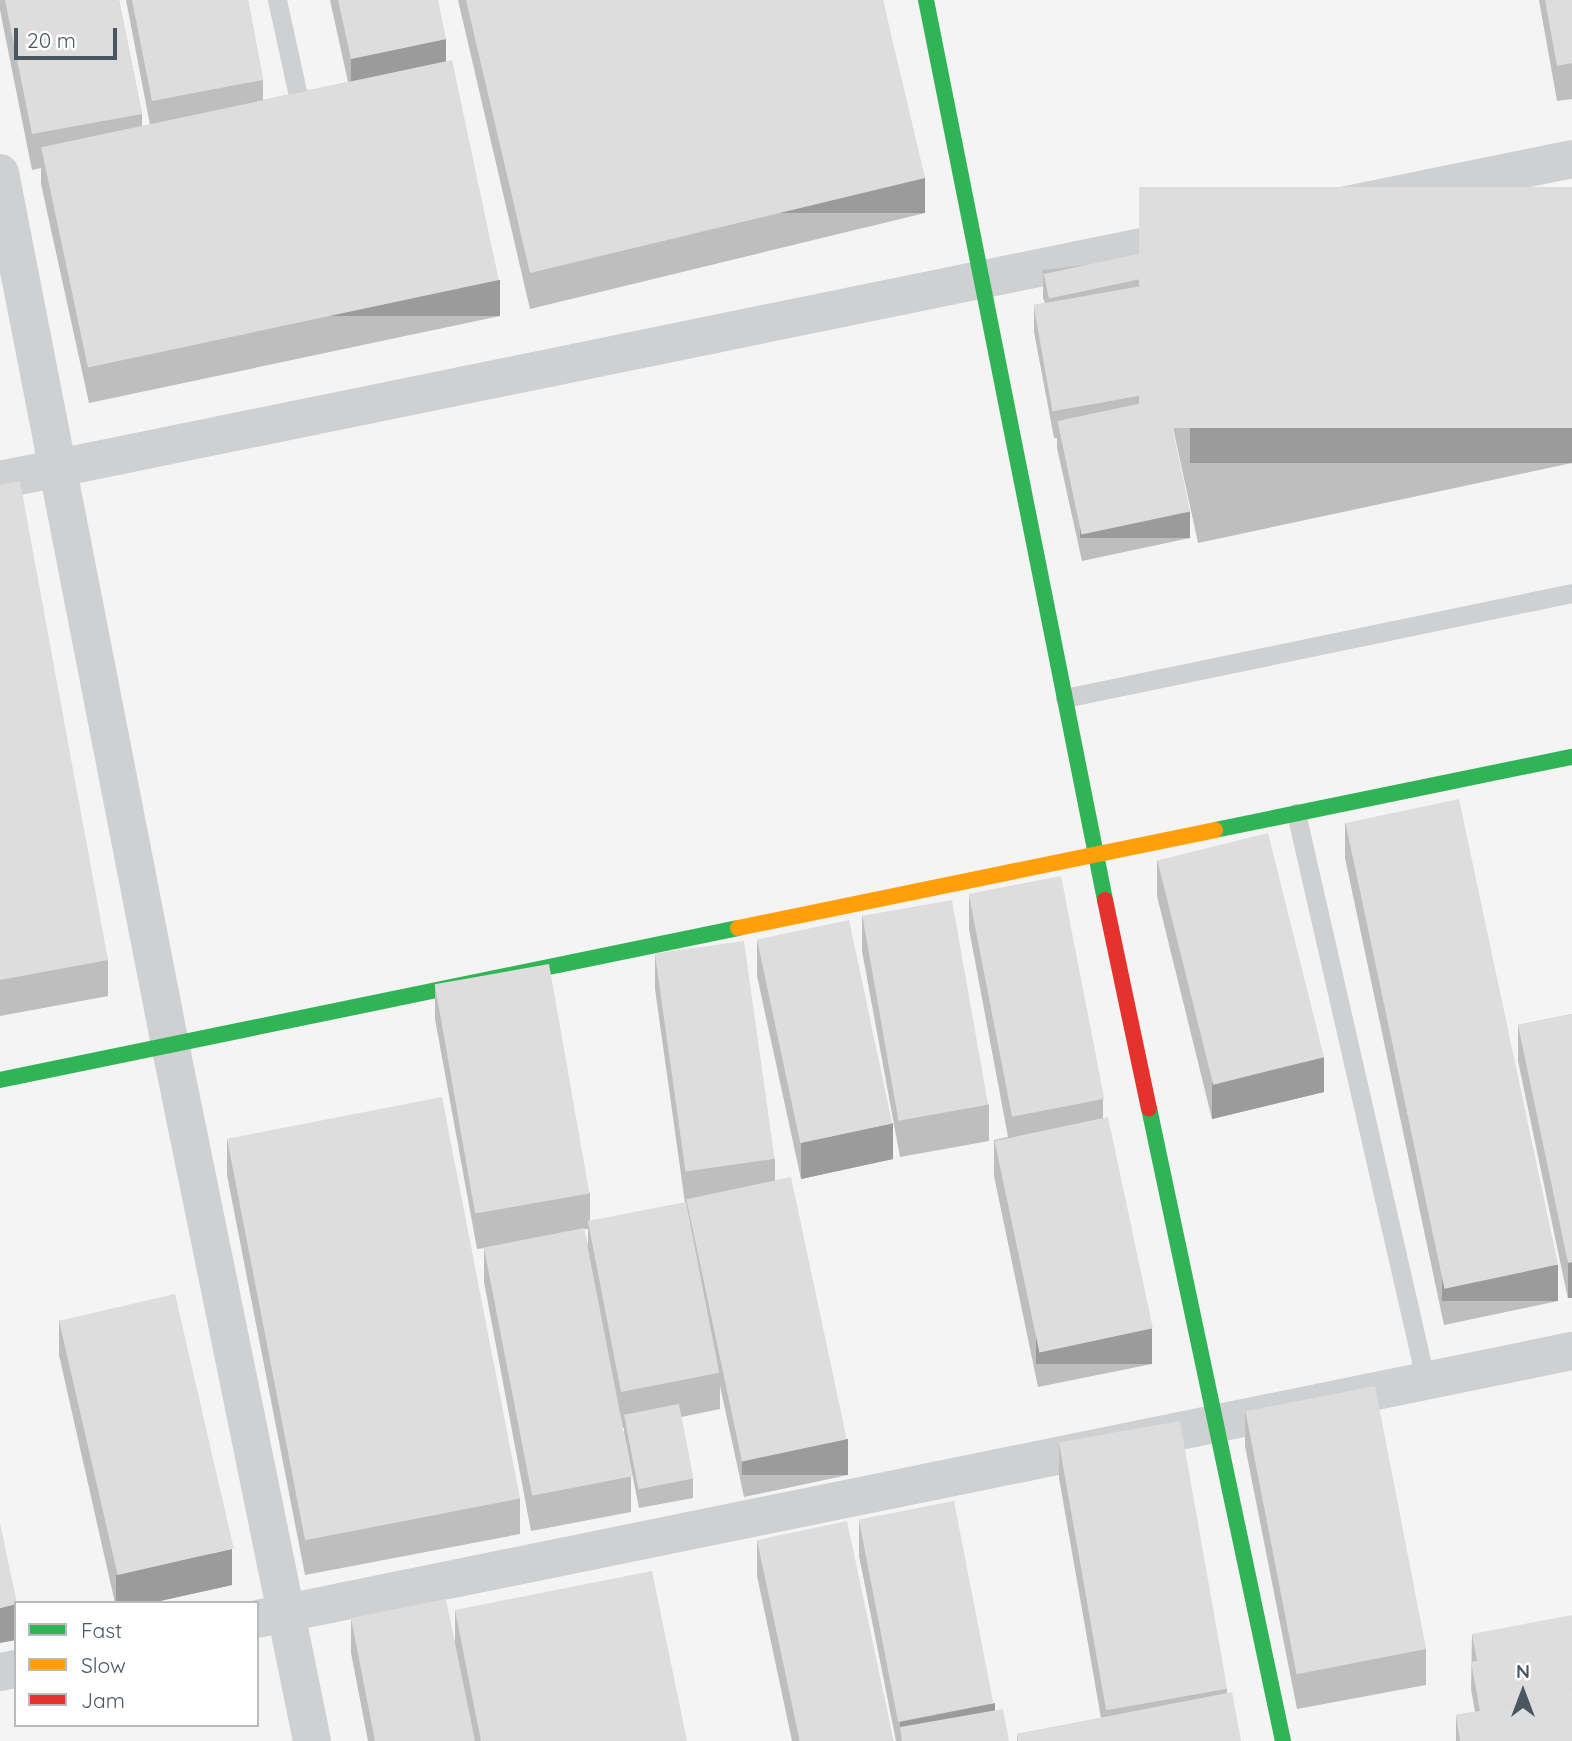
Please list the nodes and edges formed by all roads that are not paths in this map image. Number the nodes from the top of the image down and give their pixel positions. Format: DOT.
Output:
graph roads {
  1 [pos="277,0"];
  2 [pos="926,0"];
  3 [pos="302,114"];
  4 [pos="1572,159"];
  5 [pos="0,173"];
  6 [pos="985,282"];
  7 [pos="60,467"];
  8 [pos="0,480"];
  9 [pos="1572,593"];
  10 [pos="1065,698"];
  11 [pos="1572,757"];
  12 [pos="1296,813"];
  13 [pos="1095,855"];
  14 [pos="170,1044"];
  15 [pos="0,1080"];
  16 [pos="1572,1350"];
  17 [pos="1425,1378"];
  18 [pos="1215,1421"];
  19 [pos="272,1616"];
  20 [pos="312,1741"];
  21 [pos="1283,1741"];
  1 -- 3 [label="lane"];
  2 -- 6 [label="street"];
  4 -- 6 [label="street"];
  5 -- 7 [label="street"];
  6 -- 7 [label="street"];
  6 -- 10 [label="street"];
  7 -- 8 [label="street"];
  7 -- 14 [label="street"];
  9 -- 10 [label="lane"];
  10 -- 13 [label="street"];
  11 -- 12 [label="street"];
  12 -- 13 [label="street"];
  12 -- 17 [label="lane"];
  13 -- 14 [label="street"];
  13 -- 18 [label="street"];
  14 -- 15 [label="street"];
  14 -- 19 [label="street"];
  16 -- 17 [label="street"];
  17 -- 18 [label="street"];
  18 -- 19 [label="street"];
  18 -- 21 [label="street"];
  19 -- 20 [label="street"];
}
